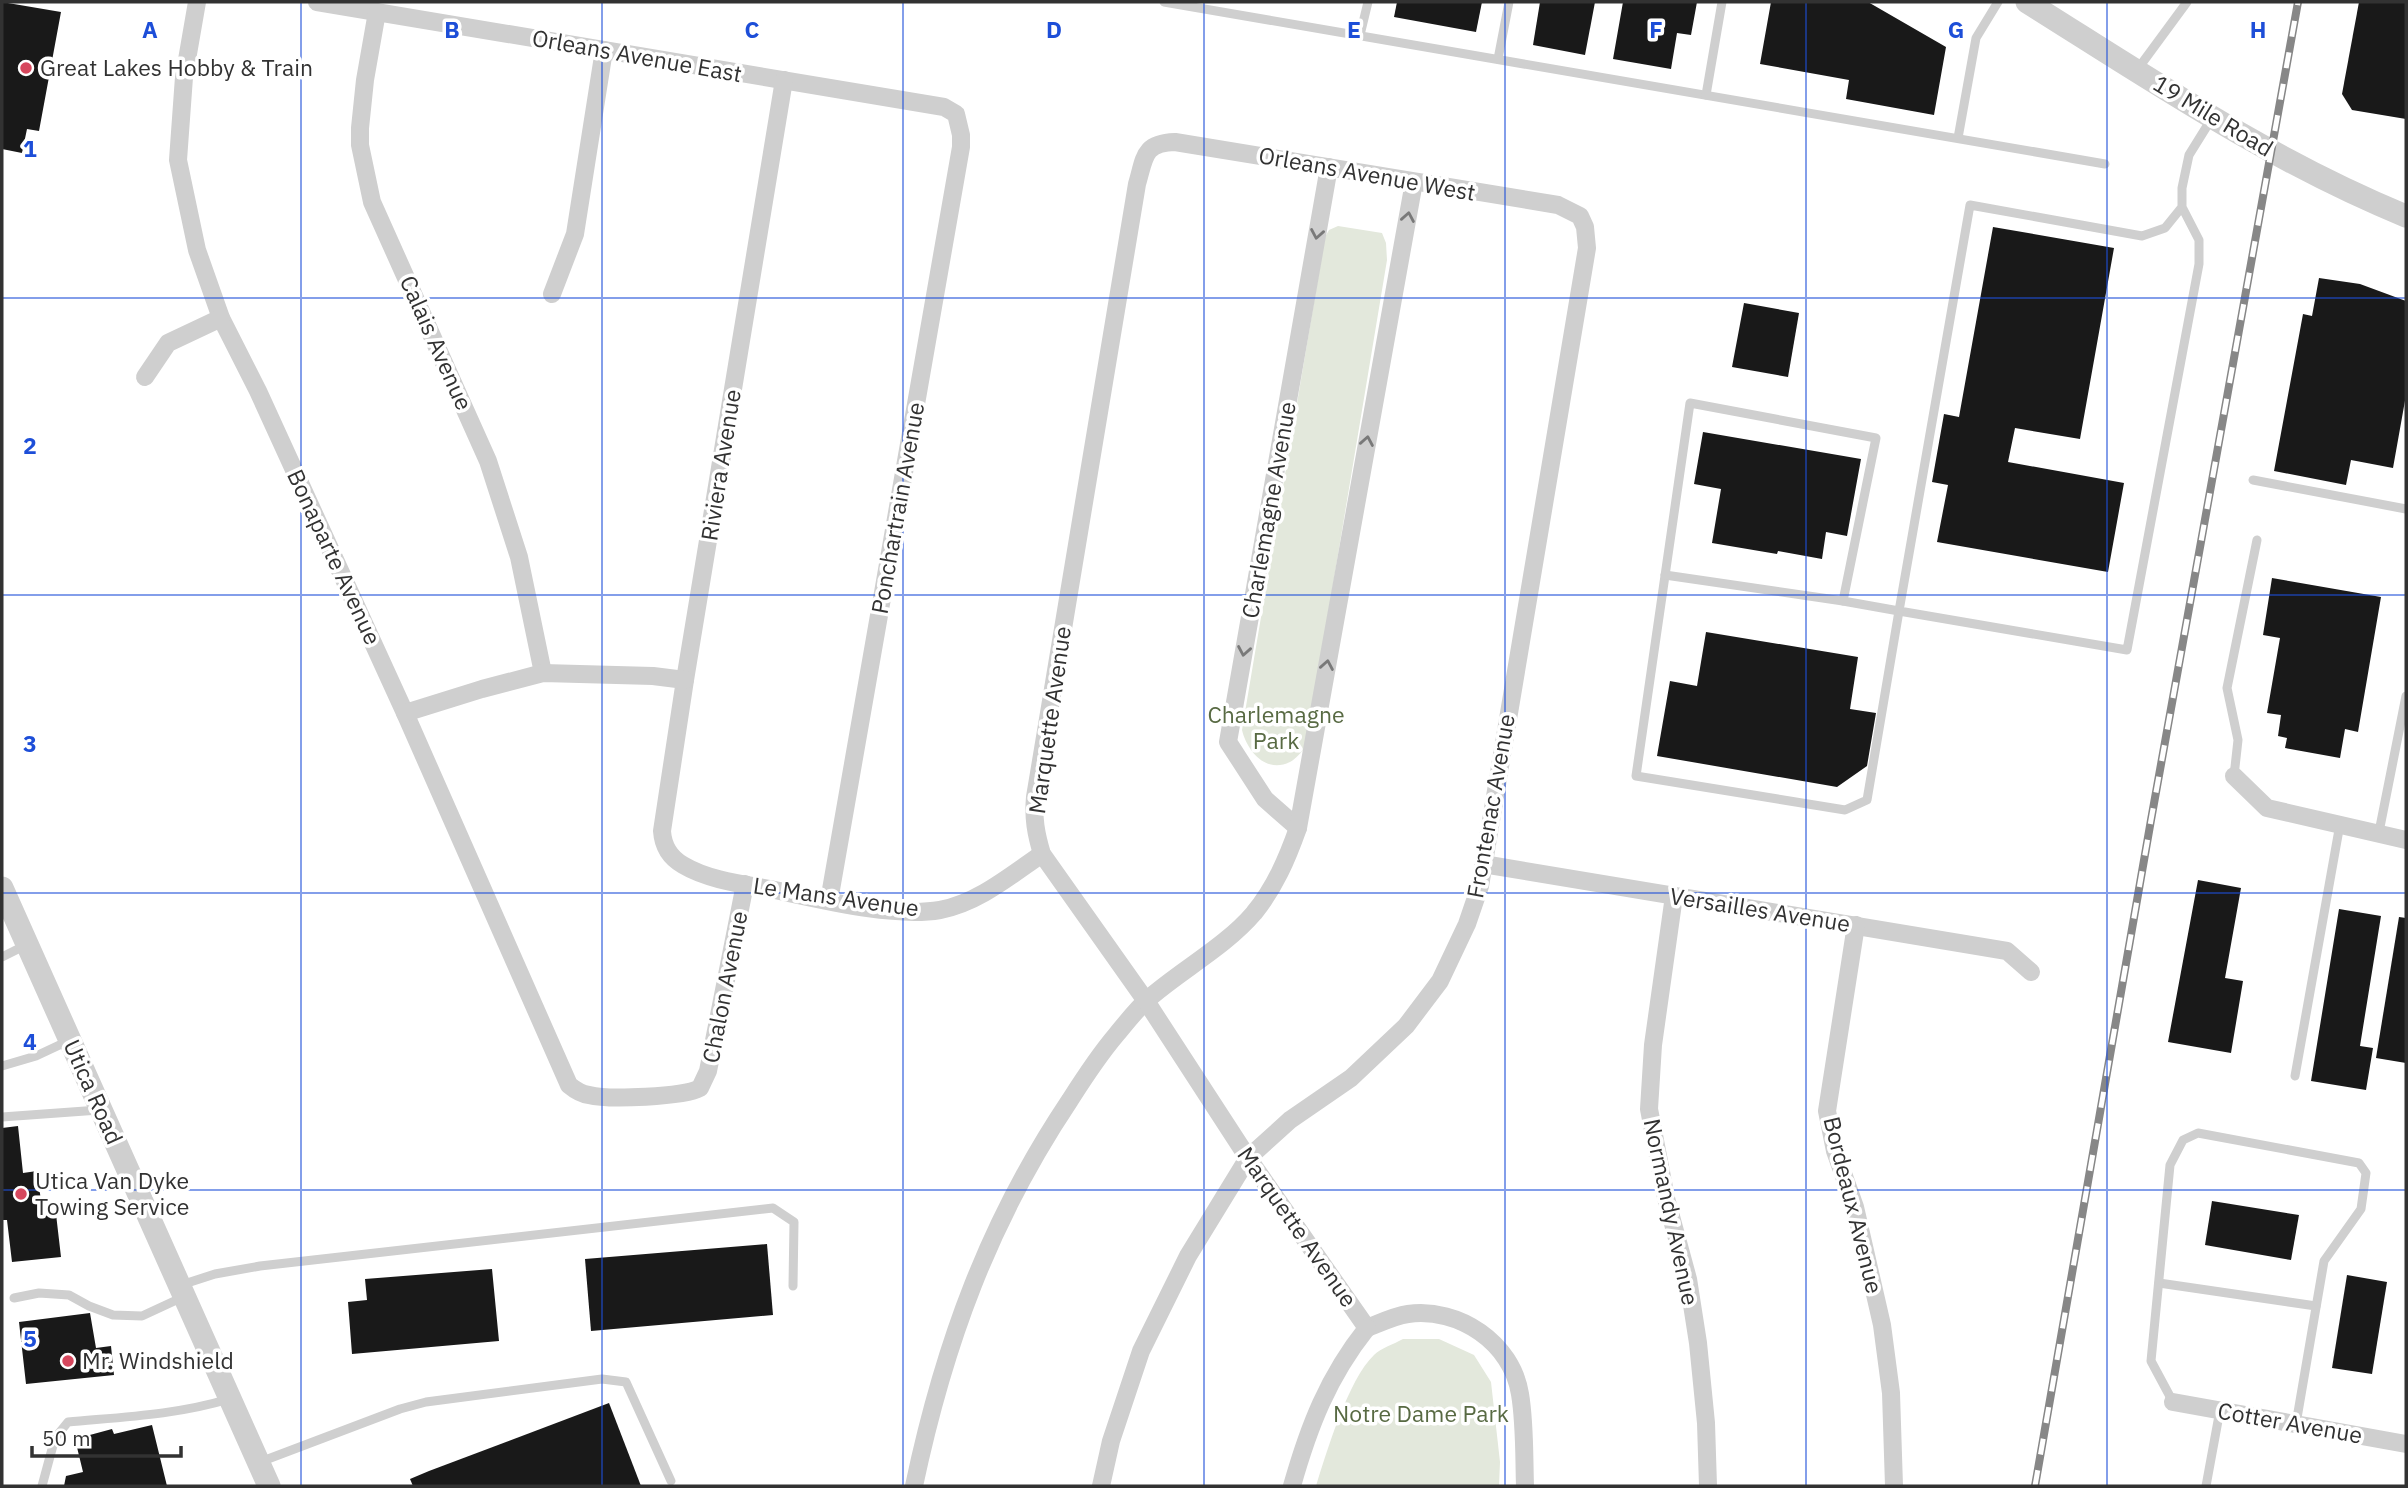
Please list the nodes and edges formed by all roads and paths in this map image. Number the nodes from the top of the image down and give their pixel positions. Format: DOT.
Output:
graph roads {
  1 [pos="197,2"];
  2 [pos="317,2"];
  3 [pos="1164,2"];
  4 [pos="1226,2"];
  5 [pos="1368,2"];
  6 [pos="1509,2"];
  7 [pos="1722,2"];
  8 [pos="1998,2"];
  9 [pos="2027,2"];
  10 [pos="2186,2"];
  11 [pos="377,12"];
  12 [pos="1224,12"];
  13 [pos="1360,35"];
  14 [pos="604,50"];
  15 [pos="1498,59"];
  16 [pos="2137,70"];
  17 [pos="784,80"];
  18 [pos="1706,95"];
  19 [pos="956,114"];
  20 [pos="2212,117"];
  21 [pos="1958,138"];
  22 [pos="1152,146"];
  23 [pos="2105,164"];
  24 [pos="1329,167"];
  25 [pos="1414,182"];
  26 [pos="2182,207"];
  27 [pos="1580,216"];
  28 [pos="2406,216"];
  29 [pos="552,294"];
  30 [pos="221,318"];
  31 [pos="145,376"];
  32 [pos="2253,480"];
  33 [pos="2406,509"];
  34 [pos="2257,540"];
  35 [pos="1665,575"];
  36 [pos="1843,601"];
  37 [pos="1899,611"];
  38 [pos="543,673"];
  39 [pos="685,680"];
  40 [pos="2406,696"];
  41 [pos="405,713"];
  42 [pos="2234,776"];
  43 [pos="2340,824"];
  44 [pos="1298,828"];
  45 [pos="2379,832"];
  46 [pos="2406,840"];
  47 [pos="666,849"];
  48 [pos="1042,855"];
  49 [pos="1482,864"];
  50 [pos="745,884"];
  51 [pos="2,888"];
  52 [pos="1674,896"];
  53 [pos="829,901"];
  54 [pos="1856,925"];
  55 [pos="27,945"];
  56 [pos="2,957"];
  57 [pos="2031,972"];
  58 [pos="1146,1001"];
  59 [pos="69,1040"];
  60 [pos="2,1066"];
  61 [pos="2295,1076"];
  62 [pos="700,1088"];
  63 [pos="101,1110"];
  64 [pos="2,1117"];
  65 [pos="1248,1158"];
  66 [pos="2159,1283"];
  67 [pos="793,1286"];
  68 [pos="182,1291"];
  69 [pos="14,1298"];
  70 [pos="2316,1306"];
  71 [pos="1367,1328"];
  72 [pos="231,1398"];
  73 [pos="2173,1402"];
  74 [pos="2220,1410"];
  75 [pos="2296,1424"];
  76 [pos="2406,1444"];
  77 [pos="259,1462"];
  78 [pos="671,1481"];
  79 [pos="42,1486"];
  80 [pos="270,1486"];
  81 [pos="914,1486"];
  82 [pos="1101,1486"];
  83 [pos="1292,1486"];
  84 [pos="1525,1486"];
  85 [pos="1708,1486"];
  86 [pos="1895,1486"];
  87 [pos="2206,1486"];
  1 -- 30 [label="street, Bonaparte Avenue"];
  2 -- 11 [label="street, Orleans Avenue East"];
  3 -- 12 [label="lane"];
  4 -- 12 [label="lane"];
  5 -- 13 [label="lane"];
  6 -- 15 [label="lane"];
  7 -- 18 [label="lane"];
  8 -- 21 [label="lane"];
  9 -- 16 [label="street, 19 Mile Road"];
  10 -- 16 [label="lane"];
  11 -- 14 [label="street, Orleans Avenue East"];
  11 -- 38 [label="street, Calais Avenue"];
  12 -- 13 [label="lane"];
  13 -- 15 [label="lane"];
  14 -- 17 [label="street, Orleans Avenue East"];
  14 -- 29 [label="street"];
  15 -- 18 [label="lane"];
  16 -- 20 [label="street, 19 Mile Road"];
  17 -- 19 [label="street, Orleans Avenue East"];
  17 -- 39 [label="street, Riviera Avenue"];
  18 -- 21 [label="lane"];
  19 -- 53 [label="street, Ponchartrain Avenue"];
  20 -- 26 [label="lane"];
  20 -- 28 [label="street, 19 Mile Road"];
  21 -- 23 [label="lane"];
  22 -- 24 [label="street, Orleans Avenue West"];
  22 -- 48 [label="street, Marquette Avenue"];
  24 -- 25 [label="street, Orleans Avenue West"];
  24 -- 44 [label="street, Charlemagne Avenue, one-way"];
  25 -- 27 [label="street, Orleans Avenue West"];
  44 -- 25 [label="street, one-way"];
  26 -- 37 [label="lane"];
  26 -- 37 [label="lane"];
  27 -- 49 [label="street, Frontenac Avenue"];
  30 -- 31 [label="street"];
  30 -- 41 [label="street, Bonaparte Avenue"];
  32 -- 33 [label="lane"];
  34 -- 42 [label="lane"];
  35 -- 36 [label="lane"];
  35 -- 36 [label="lane"];
  35 -- 37 [label="lane"];
  36 -- 37 [label="lane"];
  38 -- 39 [label="street"];
  38 -- 41 [label="street"];
  39 -- 47 [label="street, Riviera Avenue"];
  40 -- 45 [label="lane"];
  41 -- 62 [label="street, Bonaparte Avenue"];
  42 -- 43 [label="street"];
  43 -- 45 [label="street"];
  43 -- 61 [label="lane"];
  44 -- 58 [label="street"];
  45 -- 46 [label="street"];
  47 -- 50 [label="street, Le Mans Avenue"];
  48 -- 53 [label="street, Le Mans Avenue"];
  48 -- 58 [label="street, Marquette Avenue"];
  49 -- 52 [label="street, Versailles Avenue"];
  49 -- 65 [label="street, Frontenac Avenue"];
  50 -- 53 [label="street, Le Mans Avenue"];
  50 -- 62 [label="street, Chalon Avenue"];
  51 -- 55 [label="street, Utica Road"];
  52 -- 54 [label="street, Versailles Avenue"];
  52 -- 85 [label="street, Normandy Avenue"];
  54 -- 57 [label="street, Versailles Avenue"];
  54 -- 86 [label="street, Bordeaux Avenue"];
  55 -- 56 [label="lane"];
  55 -- 59 [label="street, Utica Road"];
  58 -- 65 [label="street, Marquette Avenue"];
  58 -- 81 [label="street"];
  59 -- 60 [label="lane"];
  59 -- 63 [label="street, Utica Road"];
  63 -- 64 [label="lane"];
  63 -- 68 [label="street, Utica Road"];
  65 -- 71 [label="street, Marquette Avenue"];
  65 -- 82 [label="street, Frontenac Avenue"];
  66 -- 70 [label="lane"];
  66 -- 70 [label="lane"];
  66 -- 73 [label="lane"];
  67 -- 68 [label="lane"];
  68 -- 69 [label="lane"];
  68 -- 72 [label="street, Utica Road"];
  70 -- 75 [label="lane"];
  71 -- 83 [label="street"];
  71 -- 84 [label="street"];
  72 -- 77 [label="street, Utica Road"];
  72 -- 79 [label="lane"];
  73 -- 74 [label="street, Cotter Avenue"];
  74 -- 75 [label="street, Cotter Avenue"];
  74 -- 87 [label="lane"];
  75 -- 76 [label="street, Cotter Avenue"];
  77 -- 78 [label="lane"];
  77 -- 80 [label="street, Utica Road"];
}
